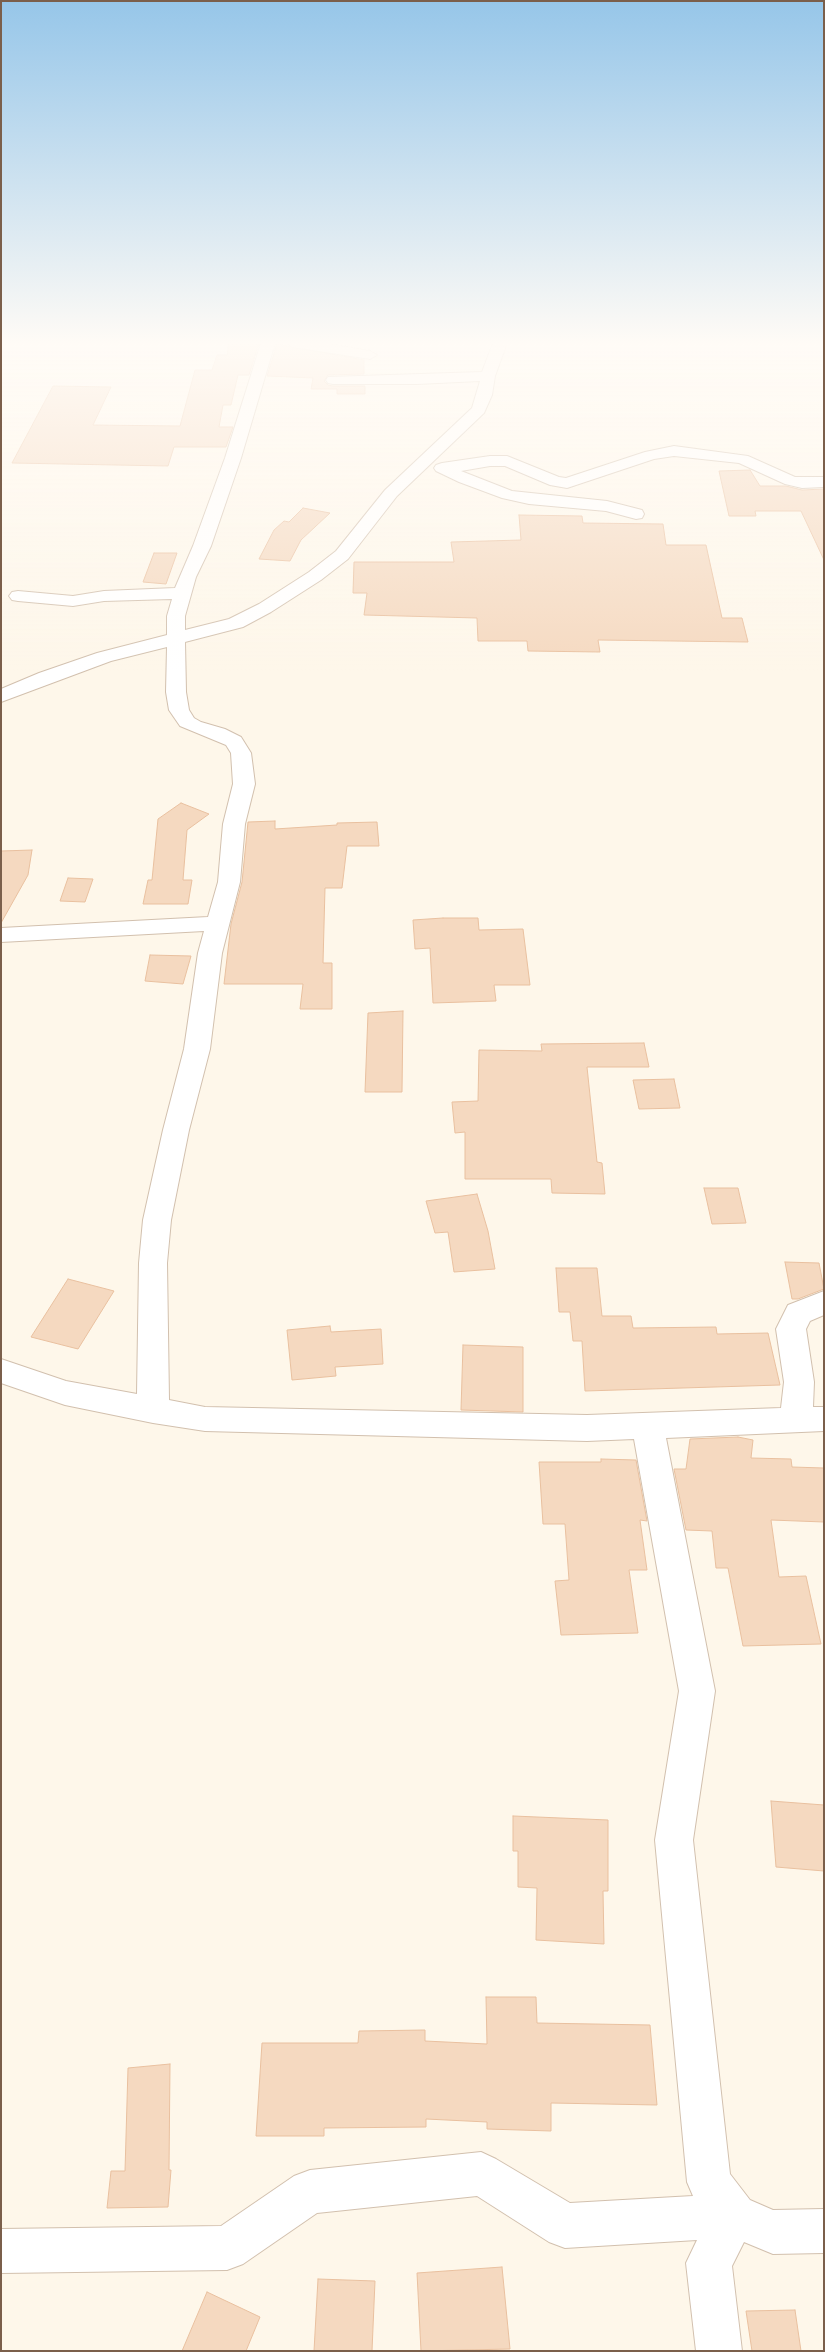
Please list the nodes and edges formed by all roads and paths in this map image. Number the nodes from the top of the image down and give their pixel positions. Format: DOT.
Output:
graph roads {
  1 [pos="234,453"];
  2 [pos="432,453"];
  3 [pos="661,453"];
  4 [pos="689,453"];
  5 [pos="421,463"];
  6 [pos="446,469"];
  7 [pos="824,482"];
  8 [pos="636,514"];
  9 [pos="181,593"];
  10 [pos="18,596"];
  11 [pos="175,638"];
  12 [pos="1,696"];
  13 [pos="218,923"];
  14 [pos="1,935"];
  15 [pos="824,1302"];
  16 [pos="1,1371"];
  17 [pos="154,1411"];
  18 [pos="810,1419"];
  19 [pos="648,1427"];
  20 [pos="734,2216"];
  21 [pos="824,2231"];
  22 [pos="1,2251"];
  23 [pos="719,2351"];
  1 -- 9 [label="street"];
  2 -- 5 [label="street"];
  3 -- 6 [label="street"];
  4 -- 7 [label="street"];
  5 -- 6 [label="street"];
  5 -- 11 [label="street"];
  6 -- 8 [label="street"];
  9 -- 10 [label="street"];
  9 -- 11 [label="street"];
  11 -- 12 [label="street"];
  11 -- 13 [label="street"];
  13 -- 14 [label="street"];
  13 -- 17 [label="street"];
  15 -- 18 [label="street"];
  16 -- 17 [label="street"];
  17 -- 19 [label="street"];
  18 -- 19 [label="street"];
  19 -- 20 [label="street"];
  20 -- 21 [label="street"];
  20 -- 22 [label="street"];
  20 -- 23 [label="street"];
}
